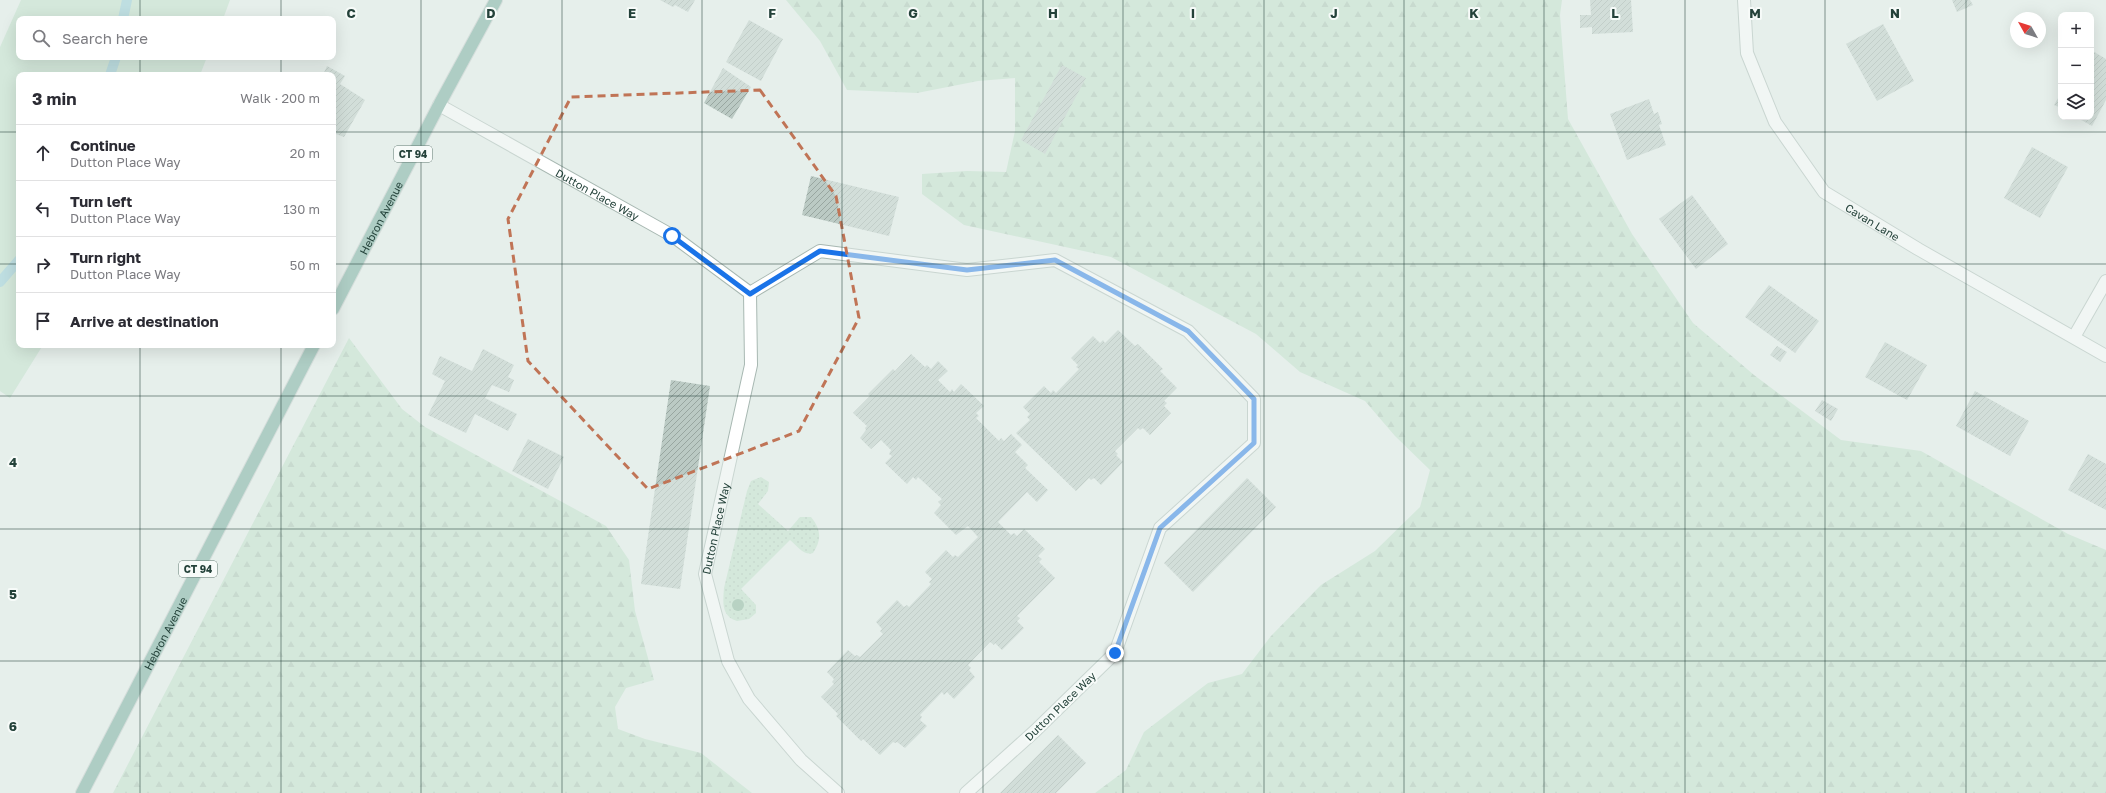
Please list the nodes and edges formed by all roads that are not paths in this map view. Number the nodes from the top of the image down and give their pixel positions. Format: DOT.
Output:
graph roads {
  1 [pos="496,0"];
  2 [pos="1744,0"];
  3 [pos="439,105"];
  4 [pos="2106,281"];
  5 [pos="750,294"];
  6 [pos="336,303"];
  7 [pos="2074,337"];
  8 [pos="312,348"];
  9 [pos="2106,356"];
  10 [pos="82,793"];
  11 [pos="838,793"];
  12 [pos="966,793"];
  1 -- 3 [label="main road, Hebron Avenue / CT 94"];
  2 -- 7 [label="street, Cavan Lane"];
  3 -- 5 [label="street, Dutton Place Way"];
  3 -- 6 [label="main road, Hebron Avenue / CT 94"];
  4 -- 7 [label="street"];
  5 -- 11 [label="street, Dutton Place Way"];
  5 -- 12 [label="street, Dutton Place Way"];
  7 -- 9 [label="street, Cavan Lane"];
  8 -- 10 [label="main road, Hebron Avenue / CT 94"];
}
